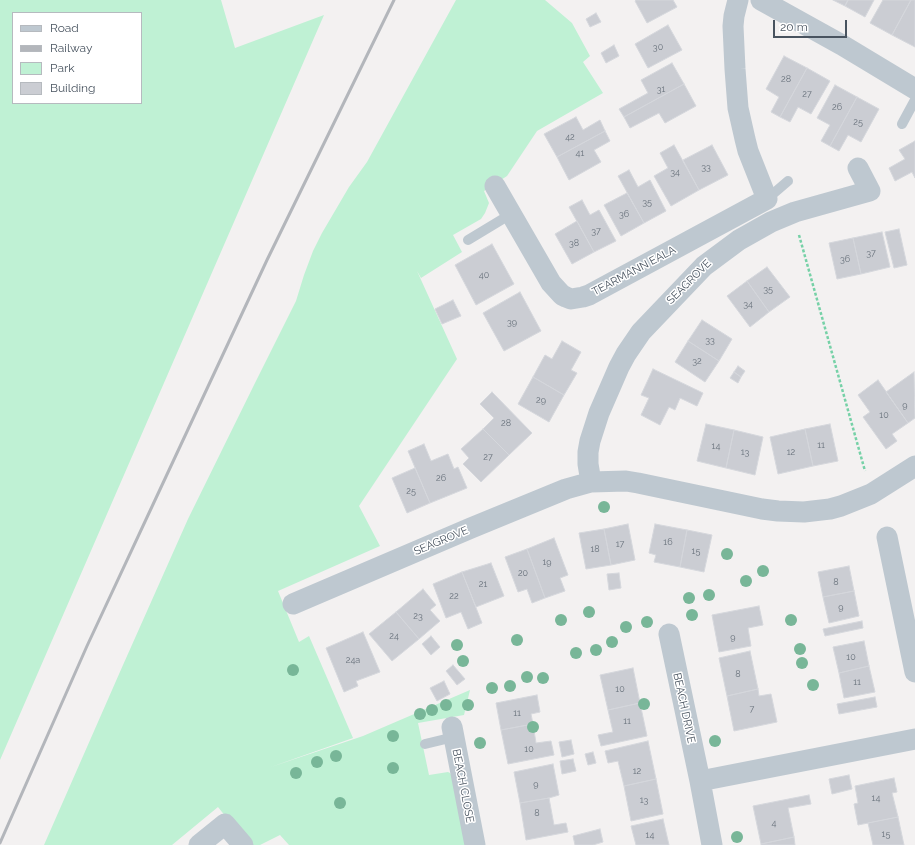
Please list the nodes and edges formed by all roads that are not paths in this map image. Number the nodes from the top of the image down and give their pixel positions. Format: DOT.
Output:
graph roads {
  1 [pos="738,0"];
  2 [pos="761,0"];
  3 [pos="915,89"];
  4 [pos="915,100"];
  5 [pos="902,124"];
  6 [pos="858,168"];
  7 [pos="788,181"];
  8 [pos="494,186"];
  9 [pos="768,198"];
  10 [pos="511,214"];
  11 [pos="468,240"];
  12 [pos="915,466"];
  13 [pos="591,482"];
  14 [pos="887,536"];
  15 [pos="293,604"];
  16 [pos="669,634"];
  17 [pos="915,672"];
  18 [pos="453,732"];
  19 [pos="915,739"];
  20 [pos="425,744"];
  21 [pos="700,781"];
  22 [pos="200,845"];
  23 [pos="242,845"];
  24 [pos="475,845"];
  25 [pos="712,845"];
  1 -- 9 [label="street"];
  2 -- 3 [label="street"];
  4 -- 5 [label="lane"];
  6 -- 13 [label="street, SEAGROVE"];
  7 -- 9 [label="lane, TEARMANN EALA"];
  8 -- 10 [label="street, TEARMANN EALA"];
  9 -- 10 [label="street, TEARMANN EALA"];
  10 -- 11 [label="lane"];
  12 -- 13 [label="street, SEAGROVE"];
  13 -- 15 [label="street, SEAGROVE"];
  14 -- 17 [label="street"];
  16 -- 21 [label="street, BEACH DRIVE"];
  18 -- 20 [label="lane"];
  18 -- 24 [label="street, BEACH CLOSE"];
  19 -- 21 [label="street"];
  21 -- 25 [label="street, BEACH DRIVE"];
  22 -- 23 [label="street"];
}
